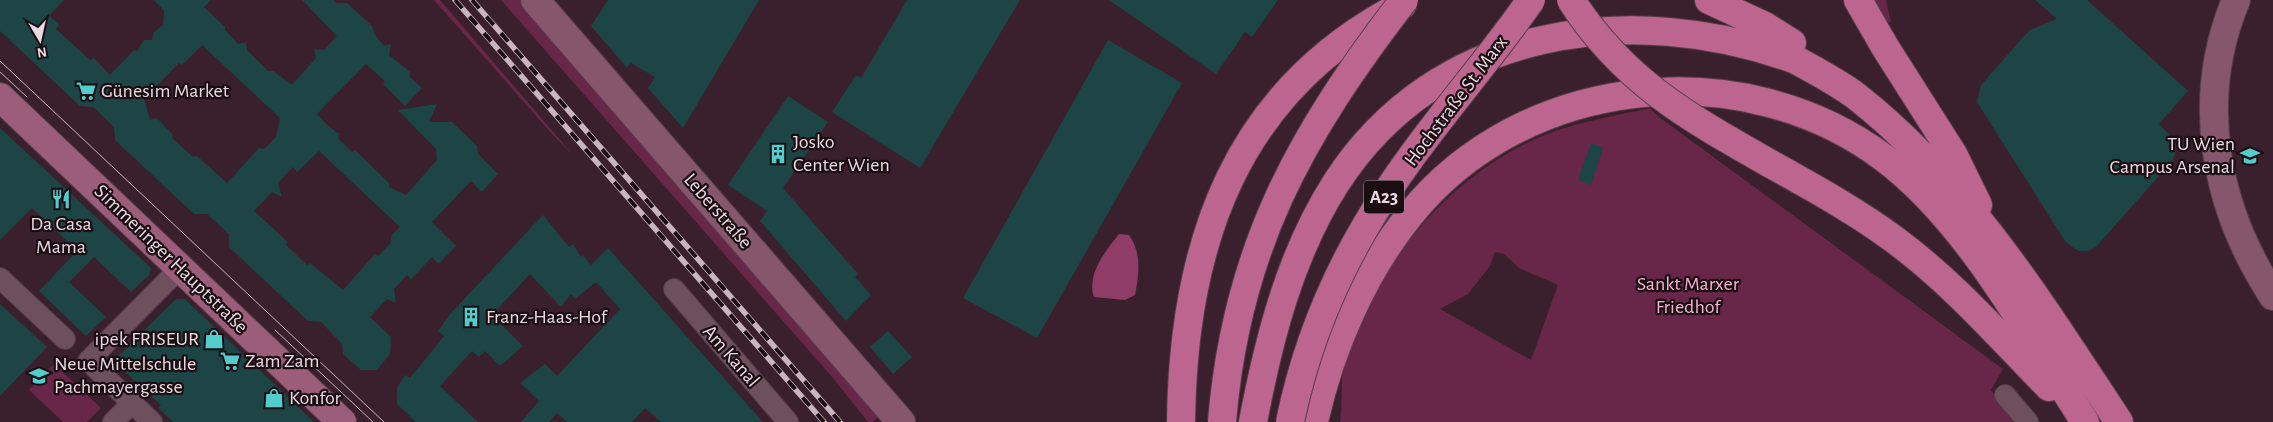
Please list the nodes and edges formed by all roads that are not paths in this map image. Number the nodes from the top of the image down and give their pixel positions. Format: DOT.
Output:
graph roads {
  1 [pos="535,0"];
  2 [pos="1404,0"];
  3 [pos="1413,0"];
  4 [pos="1531,0"];
  5 [pos="1571,0"];
  6 [pos="1709,0"];
  7 [pos="1858,0"];
  8 [pos="2236,0"];
  9 [pos="2254,0"];
  10 [pos="1836,82"];
  11 [pos="0,97"];
  12 [pos="1996,241"];
  13 [pos="2273,263"];
  14 [pos="180,268"];
  15 [pos="0,278"];
  16 [pos="674,289"];
  17 [pos="2273,296"];
  18 [pos="65,339"];
  19 [pos="2005,395"];
  20 [pos="132,403"];
  21 [pos="112,422"];
  22 [pos="152,422"];
  23 [pos="342,422"];
  24 [pos="788,422"];
  25 [pos="901,422"];
  26 [pos="1182,422"];
  27 [pos="1222,422"];
  28 [pos="1253,422"];
  29 [pos="1290,422"];
  30 [pos="1314,422"];
  31 [pos="2028,422"];
  32 [pos="2084,422"];
  33 [pos="2120,422"];
  1 -- 25 [label="street, Leberstraße"];
  2 -- 27 [label="highway, bridge"];
  3 -- 26 [label="highway"];
  4 -- 29 [label="highway, Hochstraße St. Marx / A23, bridge"];
  5 -- 32 [label="highway, bridge"];
  6 -- 10 [label="highway"];
  7 -- 12 [label="highway"];
  8 -- 17 [label="street"];
  9 -- 13 [label="street"];
  10 -- 12 [label="highway"];
  10 -- 28 [label="highway"];
  11 -- 14 [label="main road, Simmeringer Hauptstraße"];
  12 -- 33 [label="highway"];
  14 -- 20 [label="street"];
  14 -- 23 [label="main road, Simmeringer Hauptstraße"];
  15 -- 18 [label="street"];
  16 -- 24 [label="street, Am Kanal"];
  19 -- 31 [label="street"];
  20 -- 21 [label="street"];
  20 -- 22 [label="street"];
  30 -- 32 [label="highway"];
}
